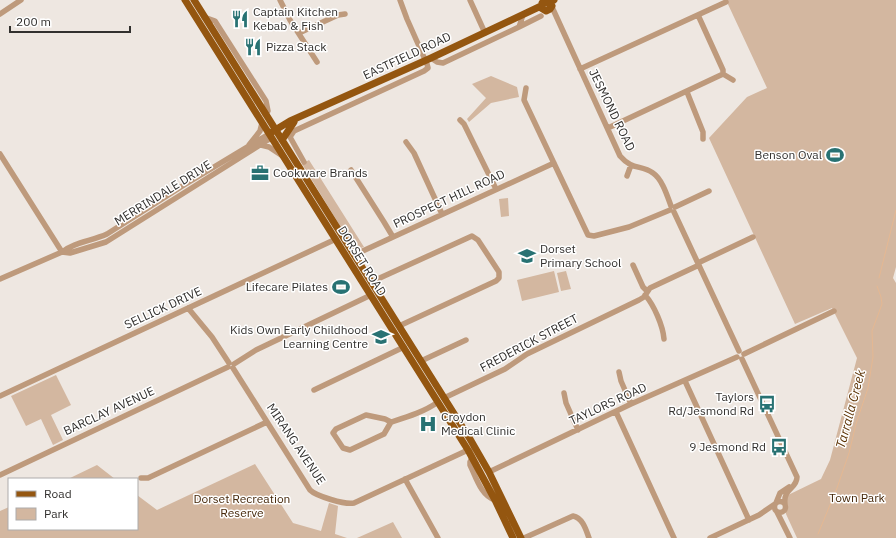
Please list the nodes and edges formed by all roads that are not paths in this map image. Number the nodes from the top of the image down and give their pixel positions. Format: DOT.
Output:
graph roads {
  1 [pos="21,0"];
  2 [pos="185,0"];
  3 [pos="194,0"];
  4 [pos="280,0"];
  5 [pos="400,0"];
  6 [pos="470,0"];
  7 [pos="558,0"];
  8 [pos="726,2"];
  9 [pos="546,5"];
  10 [pos="196,11"];
  11 [pos="0,14"];
  12 [pos="345,14"];
  13 [pos="523,15"];
  14 [pos="698,15"];
  15 [pos="518,27"];
  16 [pos="299,33"];
  17 [pos="485,33"];
  18 [pos="429,59"];
  19 [pos="317,62"];
  20 [pos="580,69"];
  21 [pos="723,74"];
  22 [pos="733,80"];
  23 [pos="526,88"];
  24 [pos="687,92"];
  25 [pos="265,114"];
  26 [pos="299,118"];
  27 [pos="460,120"];
  28 [pos="312,122"];
  29 [pos="262,123"];
  30 [pos="285,124"];
  31 [pos="608,128"];
  32 [pos="277,132"];
  33 [pos="270,136"];
  34 [pos="703,139"];
  35 [pos="282,140"];
  36 [pos="406,142"];
  37 [pos="261,145"];
  38 [pos="246,148"];
  39 [pos="0,154"];
  40 [pos="283,156"];
  41 [pos="304,162"];
  42 [pos="554,163"];
  43 [pos="631,166"];
  44 [pos="351,170"];
  45 [pos="627,176"];
  46 [pos="195,178"];
  47 [pos="199,184"];
  48 [pos="496,189"];
  49 [pos="709,192"];
  50 [pos="157,201"];
  51 [pos="161,208"];
  52 [pos="672,209"];
  53 [pos="442,214"];
  54 [pos="339,237"];
  55 [pos="392,237"];
  56 [pos="753,237"];
  57 [pos="62,252"];
  58 [pos="354,256"];
  59 [pos="699,264"];
  60 [pos="633,265"];
  61 [pos="0,279"];
  62 [pos="371,282"];
  63 [pos="646,293"];
  64 [pos="371,295"];
  65 [pos="188,308"];
  66 [pos="834,311"];
  67 [pos="396,328"];
  68 [pos="664,339"];
  69 [pos="466,340"];
  70 [pos="404,347"];
  71 [pos="741,355"];
  72 [pos="421,361"];
  73 [pos="231,366"];
  74 [pos="619,372"];
  75 [pos="685,381"];
  76 [pos="314,390"];
  77 [pos="564,393"];
  78 [pos="0,396"];
  79 [pos="441,400"];
  80 [pos="632,404"];
  81 [pos="616,412"];
  82 [pos="267,422"];
  83 [pos="391,422"];
  84 [pos="578,430"];
  85 [pos="468,450"];
  86 [pos="472,457"];
  87 [pos="486,474"];
  88 [pos="0,475"];
  89 [pos="141,478"];
  90 [pos="406,479"];
  91 [pos="793,486"];
  92 [pos="495,500"];
  93 [pos="775,504"];
  94 [pos="785,507"];
  95 [pos="777,512"];
  96 [pos="759,515"];
  97 [pos="749,520"];
  98 [pos="785,526"];
  99 [pos="438,538"];
  100 [pos="513,538"];
  101 [pos="521,538"];
  102 [pos="524,538"];
  103 [pos="590,538"];
  104 [pos="674,538"];
  105 [pos="710,538"];
  106 [pos="790,538"];
  1 -- 11 [label="street"];
  2 -- 10 [label="main road, DORSET ROAD"];
  3 -- 10 [label="main road, DORSET ROAD"];
  4 -- 16 [label="street"];
  5 -- 18 [label="street"];
  6 -- 17 [label="street"];
  7 -- 9 [label="main road"];
  8 -- 14 [label="street"];
  9 -- 13 [label="main road, EASTFIELD ROAD"];
  9 -- 15 [label="street"];
  9 -- 20 [label="street, JESMOND ROAD"];
  10 -- 25 [label="main road, DORSET ROAD"];
  10 -- 29 [label="main road, DORSET ROAD"];
  12 -- 16 [label="street"];
  13 -- 15 [label="street"];
  13 -- 17 [label="main road, EASTFIELD ROAD"];
  14 -- 20 [label="street"];
  14 -- 21 [label="street"];
  15 -- 18 [label="street"];
  16 -- 19 [label="street"];
  17 -- 18 [label="main road, EASTFIELD ROAD"];
  18 -- 26 [label="main road, EASTFIELD ROAD"];
  18 -- 28 [label="street"];
  20 -- 31 [label="street, JESMOND ROAD"];
  21 -- 22 [label="street"];
  21 -- 24 [label="street"];
  23 -- 42 [label="street"];
  24 -- 31 [label="street"];
  24 -- 34 [label="street"];
  25 -- 30 [label="main road"];
  25 -- 32 [label="main road, DORSET ROAD"];
  26 -- 28 [label="street"];
  26 -- 30 [label="main road, EASTFIELD ROAD"];
  26 -- 32 [label="main road, EASTFIELD ROAD"];
  26 -- 35 [label="main road"];
  27 -- 48 [label="street"];
  28 -- 41 [label="street"];
  29 -- 33 [label="main road, DORSET ROAD"];
  29 -- 38 [label="street"];
  30 -- 32 [label="main road, EASTFIELD ROAD"];
  31 -- 43 [label="street, JESMOND ROAD"];
  32 -- 33 [label="main road, EASTFIELD ROAD"];
  32 -- 35 [label="main road, DORSET ROAD"];
  33 -- 37 [label="street, MERRINDALE DRIVE"];
  33 -- 38 [label="street, MERRINDALE DRIVE"];
  33 -- 40 [label="main road, DORSET ROAD"];
  35 -- 54 [label="main road, DORSET ROAD"];
  36 -- 53 [label="street"];
  37 -- 40 [label="street"];
  37 -- 47 [label="street, MERRINDALE DRIVE"];
  38 -- 46 [label="street, MERRINDALE DRIVE"];
  39 -- 57 [label="street"];
  40 -- 54 [label="main road, DORSET ROAD"];
  42 -- 48 [label="street, PROSPECT HILL ROAD"];
  42 -- 52 [label="street"];
  43 -- 45 [label="street"];
  43 -- 52 [label="street, JESMOND ROAD"];
  44 -- 55 [label="street"];
  46 -- 47 [label="street"];
  46 -- 50 [label="street, MERRINDALE DRIVE"];
  47 -- 51 [label="street, MERRINDALE DRIVE"];
  48 -- 53 [label="street, PROSPECT HILL ROAD"];
  49 -- 52 [label="street"];
  50 -- 51 [label="street"];
  50 -- 57 [label="street, MERRINDALE DRIVE"];
  51 -- 57 [label="street, MERRINDALE DRIVE"];
  52 -- 59 [label="street, JESMOND ROAD"];
  53 -- 55 [label="street, PROSPECT HILL ROAD"];
  54 -- 58 [label="main road, DORSET ROAD"];
  54 -- 64 [label="main road, DORSET ROAD"];
  54 -- 65 [label="street, SELLICK DRIVE"];
  55 -- 58 [label="street, PROSPECT HILL ROAD"];
  56 -- 59 [label="street, FREDERICK STREET"];
  57 -- 61 [label="street, MERRINDALE DRIVE"];
  58 -- 62 [label="main road, DORSET ROAD"];
  59 -- 63 [label="street, FREDERICK STREET"];
  59 -- 71 [label="street, JESMOND ROAD"];
  60 -- 63 [label="street"];
  62 -- 67 [label="main road, DORSET ROAD"];
  62 -- 67 [label="street"];
  63 -- 68 [label="street"];
  63 -- 79 [label="street, FREDERICK STREET"];
  64 -- 67 [label="main road, DORSET ROAD"];
  64 -- 73 [label="street, BARCLAY AVENUE"];
  65 -- 73 [label="street, MIRANG AVENUE"];
  65 -- 78 [label="street, SELLICK DRIVE"];
  66 -- 71 [label="street, TAYLORS ROAD"];
  67 -- 70 [label="main road, DORSET ROAD"];
  67 -- 72 [label="main road, DORSET ROAD"];
  69 -- 72 [label="street"];
  70 -- 76 [label="street"];
  70 -- 79 [label="main road, DORSET ROAD"];
  71 -- 75 [label="street, TAYLORS ROAD"];
  71 -- 91 [label="street, JESMOND ROAD"];
  72 -- 79 [label="main road, DORSET ROAD"];
  73 -- 82 [label="street, MIRANG AVENUE"];
  73 -- 88 [label="street, BARCLAY AVENUE"];
  74 -- 80 [label="street"];
  75 -- 80 [label="street, TAYLORS ROAD"];
  75 -- 97 [label="street"];
  77 -- 84 [label="street"];
  79 -- 83 [label="street, FREDERICK STREET"];
  79 -- 85 [label="main road, DORSET ROAD"];
  79 -- 87 [label="main road, DORSET ROAD"];
  80 -- 81 [label="street, TAYLORS ROAD"];
  81 -- 84 [label="street, TAYLORS ROAD"];
  81 -- 104 [label="street"];
  82 -- 89 [label="street"];
  82 -- 90 [label="street, MIRANG AVENUE"];
  83 -- 83 [label="street"];
  84 -- 87 [label="street, TAYLORS ROAD"];
  85 -- 86 [label="main road, DORSET ROAD"];
  85 -- 90 [label="street, MIRANG AVENUE"];
  86 -- 87 [label="main road, DORSET ROAD"];
  86 -- 92 [label="street"];
  87 -- 92 [label="main road, DORSET ROAD"];
  87 -- 101 [label="main road, DORSET ROAD"];
  90 -- 99 [label="street"];
  91 -- 93 [label="street"];
  91 -- 94 [label="street, JESMOND ROAD"];
  92 -- 100 [label="main road, DORSET ROAD"];
  93 -- 94 [label="street"];
  93 -- 95 [label="street"];
  93 -- 96 [label="street"];
  94 -- 95 [label="street"];
  94 -- 98 [label="street"];
  95 -- 96 [label="street"];
  95 -- 98 [label="street"];
  96 -- 97 [label="street"];
  97 -- 105 [label="street"];
  98 -- 106 [label="street"];
  102 -- 103 [label="street"];
}
